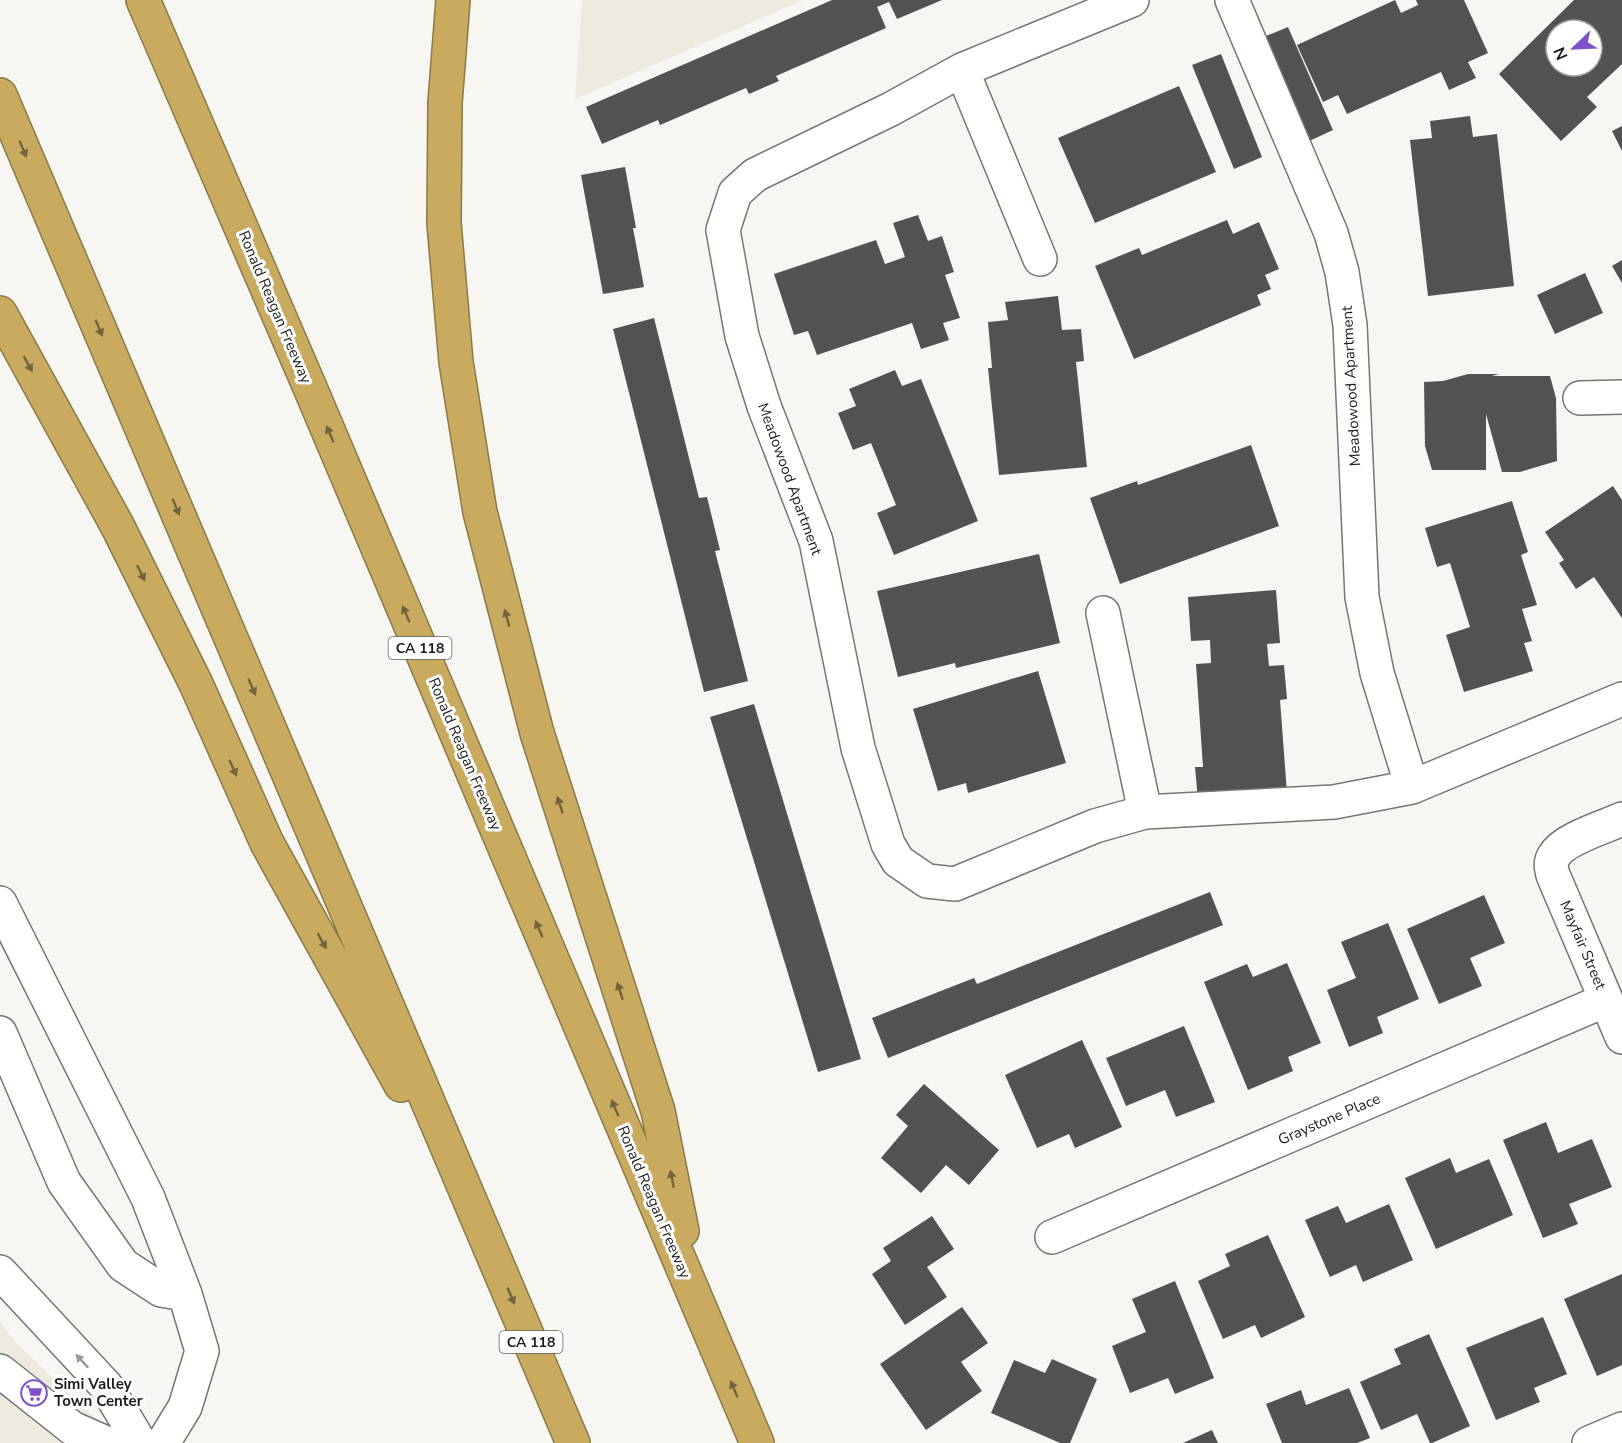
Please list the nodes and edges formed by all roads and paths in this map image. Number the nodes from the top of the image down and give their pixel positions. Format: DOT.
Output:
graph roads {
  1 [pos="143,0"];
  2 [pos="453,0"];
  3 [pos="1132,0"];
  4 [pos="1232,0"];
  5 [pos="962,70"];
  6 [pos="0,95"];
  7 [pos="1040,259"];
  8 [pos="0,313"];
  9 [pos="1622,397"];
  10 [pos="1580,398"];
  11 [pos="1103,613"];
  12 [pos="1622,699"];
  13 [pos="1412,787"];
  14 [pos="1145,812"];
  15 [pos="1622,819"];
  16 [pos="0,903"];
  17 [pos="1606,1000"];
  18 [pos="0,1033"];
  19 [pos="1622,1037"];
  20 [pos="1052,1237"];
  21 [pos="488,1242"];
  22 [pos="0,1272"];
  23 [pos="185,1294"];
  24 [pos="695,1298"];
  25 [pos="0,1371"];
  26 [pos="1622,1429"];
  27 [pos="106,1443"];
  28 [pos="140,1443"];
  29 [pos="163,1443"];
  30 [pos="573,1443"];
  31 [pos="757,1443"];
  32 [pos="1589,1443"];
  24 -- 1 [label="highway, Ronald Reagan Freeway / CA 118, one-way"];
  24 -- 2 [label="highway, one-way"];
  3 -- 5 [label="street, Meadowood Apartment"];
  4 -- 13 [label="street, Meadowood Apartment"];
  5 -- 7 [label="street"];
  5 -- 14 [label="street, Meadowood Apartment"];
  6 -- 21 [label="highway, CA 118, one-way"];
  8 -- 21 [label="highway, one-way"];
  9 -- 10 [label="street"];
  11 -- 14 [label="street"];
  12 -- 13 [label="street, Meadowood Apartment"];
  13 -- 14 [label="street, Meadowood Apartment"];
  15 -- 17 [label="street, Mayfair Street"];
  16 -- 23 [label="street"];
  17 -- 19 [label="street, Mayfair Street"];
  17 -- 20 [label="street, Graystone Place"];
  18 -- 23 [label="street"];
  21 -- 30 [label="highway, CA 118, one-way"];
  28 -- 22 [label="street, one-way"];
  23 -- 29 [label="street"];
  31 -- 24 [label="highway, Ronald Reagan Freeway / CA 118, one-way"];
  25 -- 27 [label="street"];
  26 -- 32 [label="street"];
}
